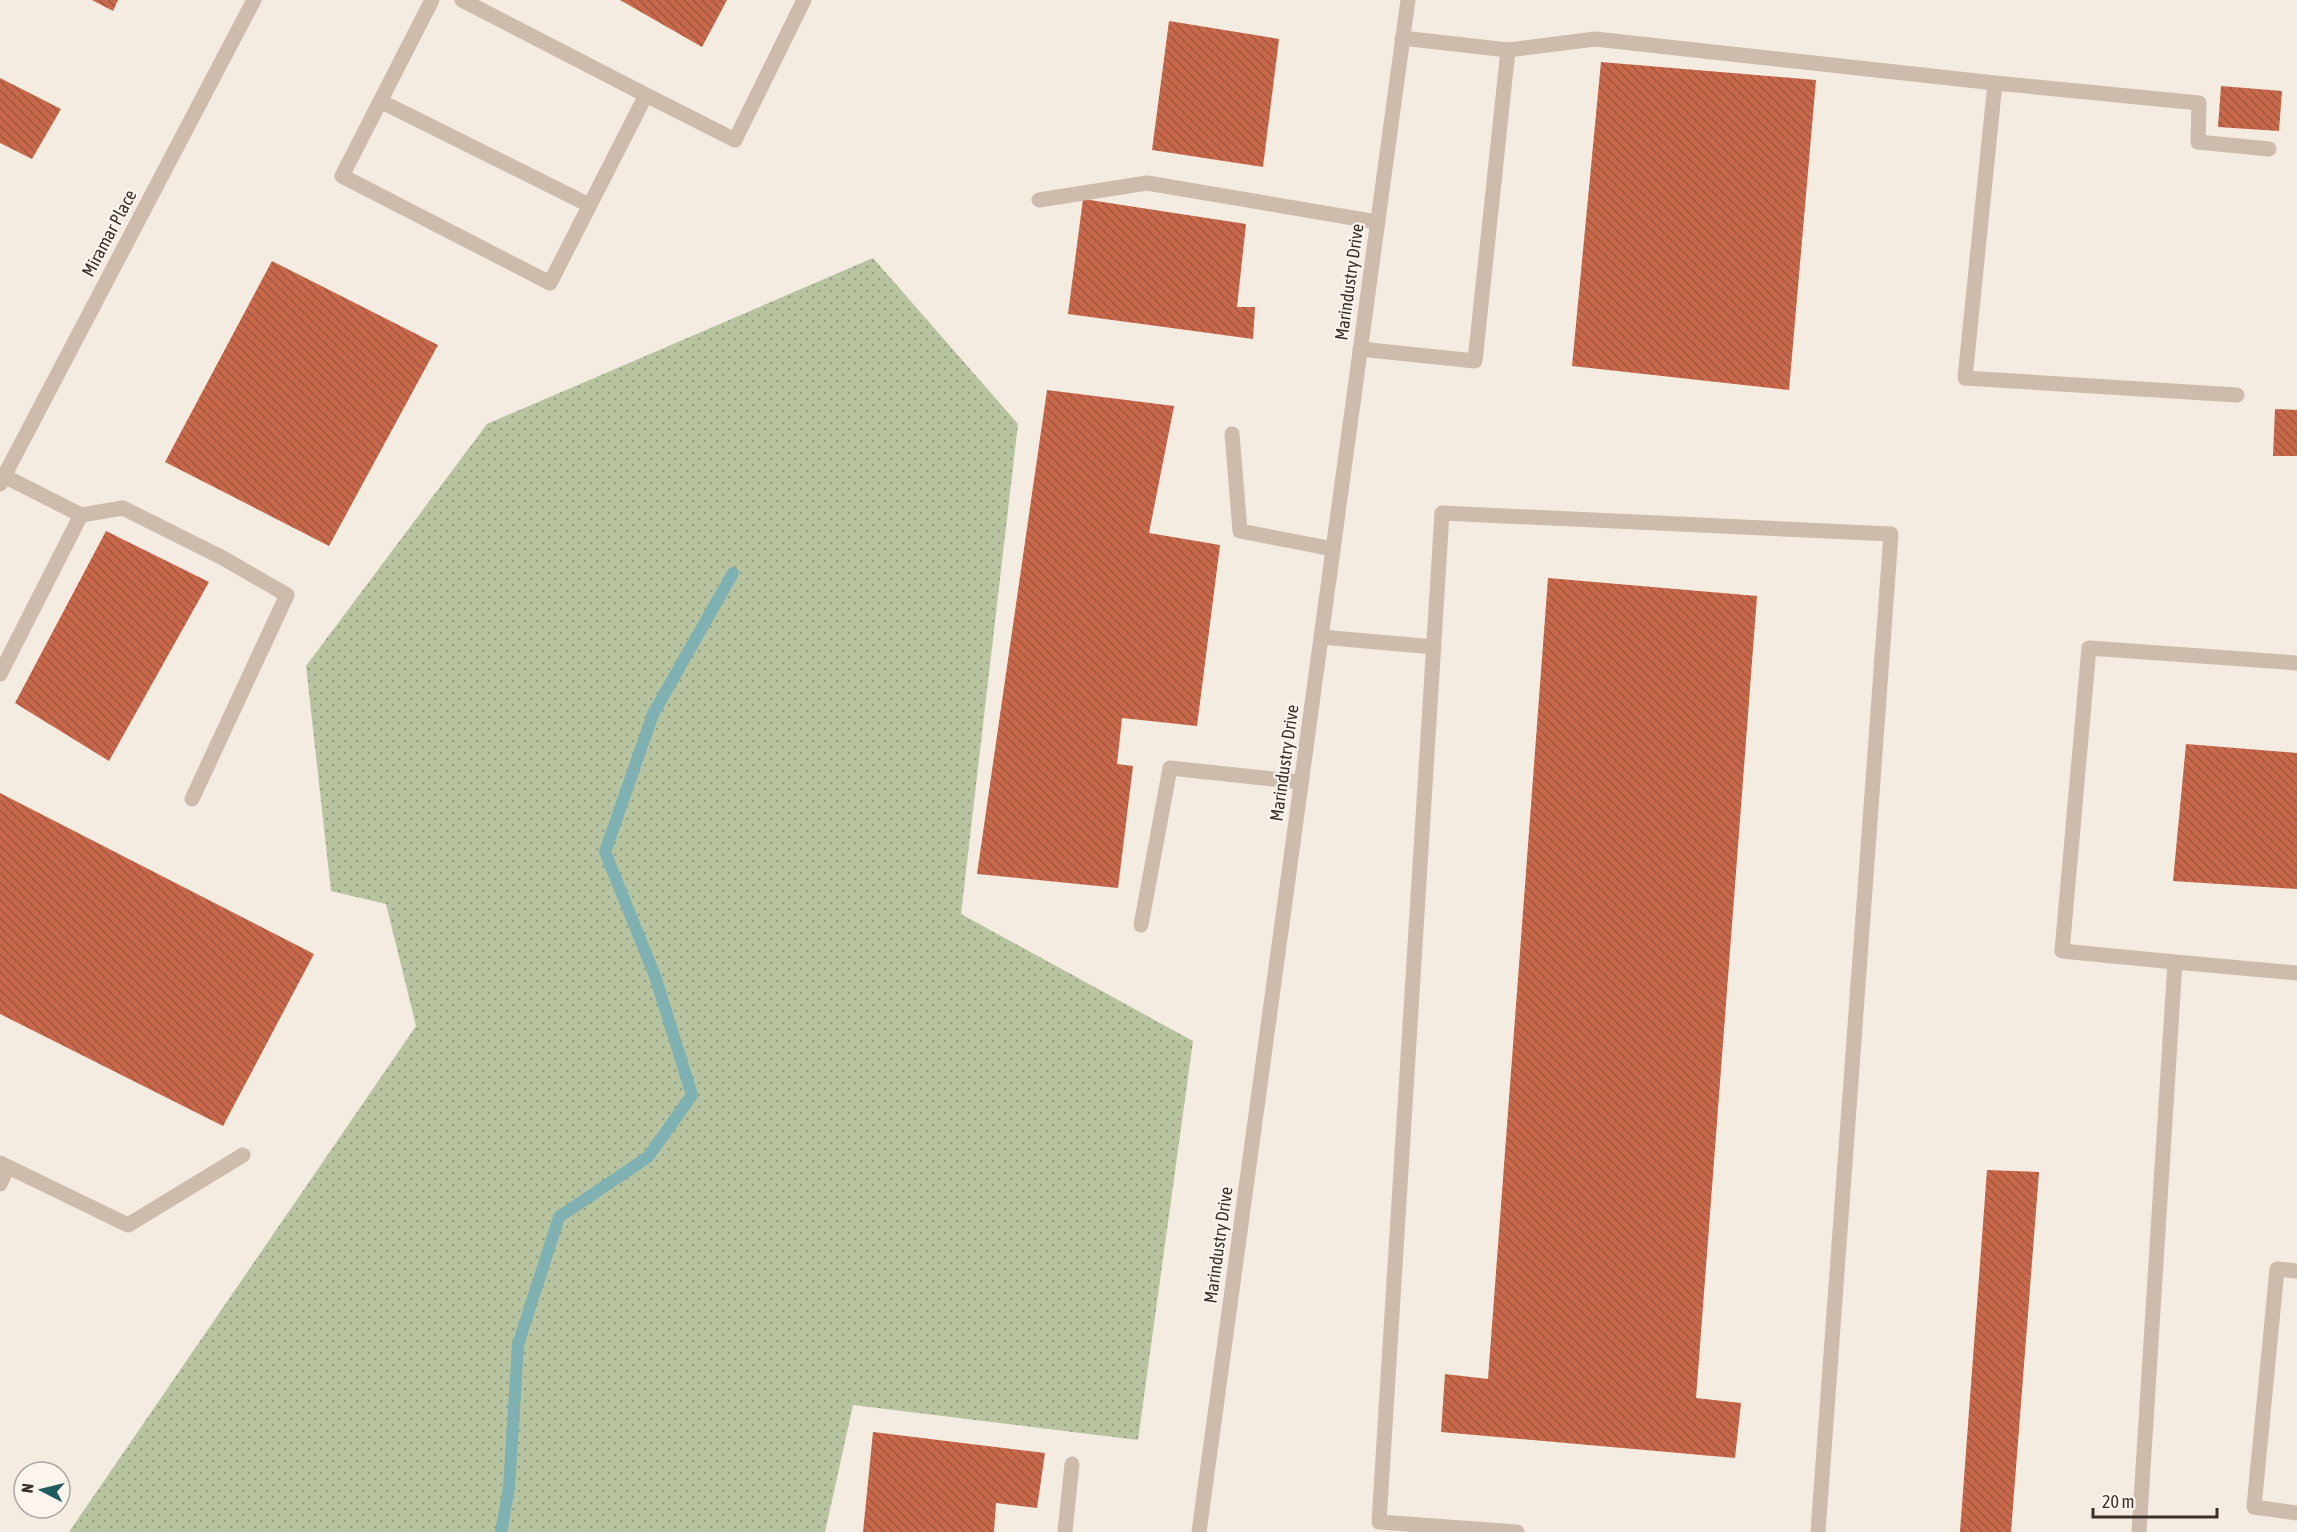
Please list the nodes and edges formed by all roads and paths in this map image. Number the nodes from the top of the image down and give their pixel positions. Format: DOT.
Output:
graph roads {
  1 [pos="254,0"];
  2 [pos="432,0"];
  3 [pos="462,0"];
  4 [pos="804,0"];
  5 [pos="1408,0"];
  6 [pos="1402,38"];
  7 [pos="1508,50"];
  8 [pos="1995,83"];
  9 [pos="645,95"];
  10 [pos="380,101"];
  11 [pos="2269,149"];
  12 [pos="1039,200"];
  13 [pos="589,205"];
  14 [pos="1377,222"];
  15 [pos="1360,349"];
  16 [pos="2237,395"];
  17 [pos="1232,434"];
  18 [pos="2,480"];
  19 [pos="81,515"];
  20 [pos="1333,549"];
  21 [pos="1321,637"];
  22 [pos="1434,647"];
  23 [pos="2297,663"];
  24 [pos="0,674"];
  25 [pos="1301,782"];
  26 [pos="192,799"];
  27 [pos="1141,925"];
  28 [pos="2175,962"];
  29 [pos="2297,973"];
  30 [pos="243,1155"];
  31 [pos="4,1165"];
  32 [pos="0,1184"];
  33 [pos="2297,1271"];
  34 [pos="1072,1464"];
  35 [pos="2297,1513"];
  36 [pos="1065,1532"];
  37 [pos="1199,1532"];
  38 [pos="1516,1532"];
  39 [pos="1818,1532"];
  40 [pos="2139,1532"];
  1 -- 18 [label="street, Miramar Place"];
  2 -- 10 [label="street"];
  3 -- 9 [label="street"];
  4 -- 9 [label="street"];
  5 -- 6 [label="street, Marindustry Drive"];
  6 -- 7 [label="street"];
  6 -- 14 [label="street, Marindustry Drive"];
  7 -- 8 [label="street"];
  7 -- 15 [label="street"];
  8 -- 11 [label="street"];
  8 -- 16 [label="street"];
  9 -- 13 [label="street"];
  10 -- 13 [label="street"];
  10 -- 13 [label="street"];
  12 -- 14 [label="street"];
  14 -- 15 [label="street, Marindustry Drive"];
  15 -- 20 [label="street, Marindustry Drive"];
  17 -- 20 [label="street"];
  18 -- 19 [label="street"];
  19 -- 24 [label="street"];
  19 -- 26 [label="street"];
  20 -- 21 [label="street, Marindustry Drive"];
  21 -- 22 [label="street"];
  21 -- 25 [label="street, Marindustry Drive"];
  22 -- 38 [label="street"];
  22 -- 39 [label="street"];
  23 -- 28 [label="street"];
  25 -- 27 [label="street"];
  25 -- 37 [label="street, Marindustry Drive"];
  28 -- 29 [label="street"];
  28 -- 40 [label="street"];
  30 -- 31 [label="street"];
  31 -- 32 [label="street"];
  33 -- 35 [label="street"];
  34 -- 36 [label="street"];
}
